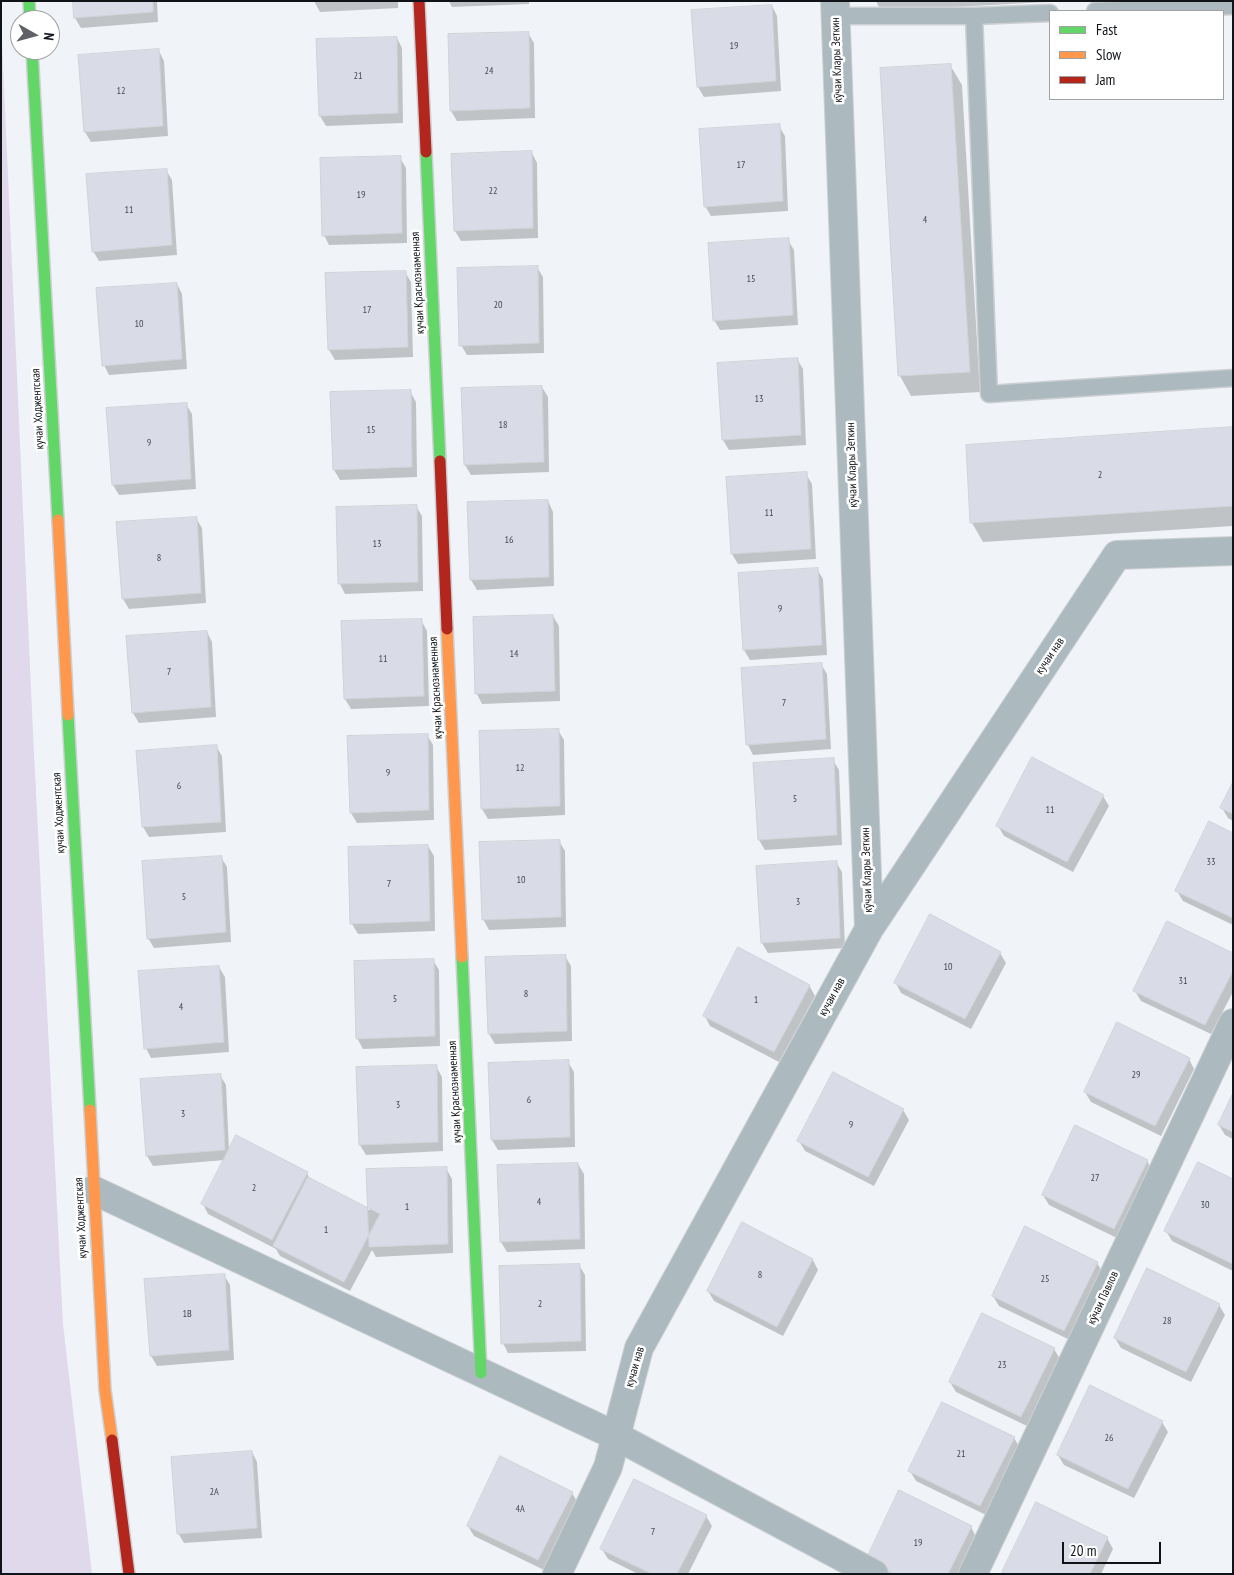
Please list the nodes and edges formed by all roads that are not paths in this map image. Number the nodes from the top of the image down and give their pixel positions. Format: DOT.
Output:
graph roads {
  1 [pos="418,1"];
  2 [pos="1233,6"];
  3 [pos="836,8"];
  4 [pos="1123,10"];
  5 [pos="1049,13"];
  6 [pos="974,16"];
  7 [pos="33,60"];
  8 [pos="1233,378"];
  9 [pos="1233,552"];
  10 [pos="869,929"];
  11 [pos="1233,1023"];
  12 [pos="94,1190"];
  13 [pos="481,1373"];
  14 [pos="616,1436"];
  15 [pos="129,1574"];
  16 [pos="558,1574"];
  17 [pos="874,1574"];
  18 [pos="973,1574"];
  1 -- 13 [label="main road, кучаи Краснознаменная"];
  2 -- 4 [label="lane"];
  3 -- 6 [label="lane"];
  3 -- 10 [label="street, кӯчаи Клары Зеткин"];
  5 -- 6 [label="lane"];
  6 -- 8 [label="lane"];
  7 -- 12 [label="main road, кучаи Ходжентская"];
  9 -- 10 [label="street, кучаи нав"];
  10 -- 14 [label="street, кучаи нав"];
  11 -- 18 [label="street, кӯчаи Павлов"];
  12 -- 13 [label="street"];
  12 -- 15 [label="main road, кучаи Ходжентская"];
  13 -- 14 [label="street"];
  14 -- 16 [label="street, кучаи нав"];
  14 -- 17 [label="street"];
}
